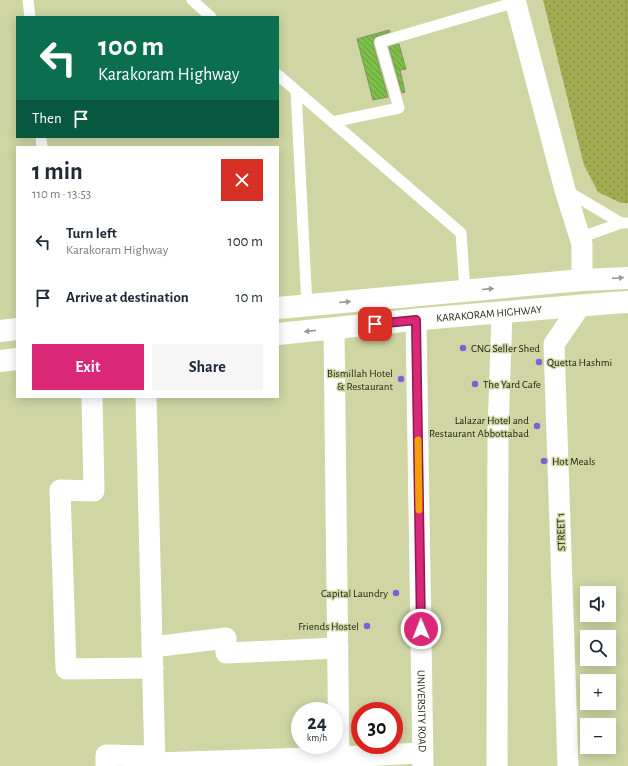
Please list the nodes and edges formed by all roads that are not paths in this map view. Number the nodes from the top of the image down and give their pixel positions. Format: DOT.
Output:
graph roads {
  1 [pos="28,0"];
  2 [pos="192,0"];
  3 [pos="516,1"];
  4 [pos="30,16"];
  5 [pos="210,16"];
  6 [pos="279,76"];
  7 [pos="296,91"];
  8 [pos="332,122"];
  9 [pos="564,190"];
  10 [pos="624,223"];
  11 [pos="579,238"];
  12 [pos="628,278"];
  13 [pos="582,280"];
  14 [pos="465,291"];
  15 [pos="628,302"];
  16 [pos="307,306"];
  17 [pos="580,306"];
  18 [pos="279,308"];
  19 [pos="502,313"];
  20 [pos="416,320"];
  21 [pos="334,328"];
  22 [pos="16,330"];
  23 [pos="0,331"];
  24 [pos="279,334"];
  25 [pos="16,359"];
  26 [pos="0,361"];
  27 [pos="92,398"];
  28 [pos="146,398"];
  29 [pos="152,647"];
  30 [pos="338,648"];
  31 [pos="153,668"];
  32 [pos="422,760"];
  33 [pos="155,761"];
  34 [pos="339,762"];
  35 [pos="106,766"];
  36 [pos="497,766"];
  37 [pos="568,766"];
  1 -- 4 [label="lane"];
  2 -- 5 [label="lane"];
  3 -- 8 [label="lane"];
  3 -- 9 [label="street"];
  6 -- 7 [label="lane"];
  7 -- 8 [label="lane"];
  7 -- 16 [label="lane"];
  8 -- 14 [label="lane"];
  9 -- 10 [label="lane"];
  9 -- 11 [label="street"];
  10 -- 11 [label="lane"];
  11 -- 13 [label="street"];
  13 -- 12 [label="highway, one-way"];
  14 -- 13 [label="highway, one-way"];
  16 -- 14 [label="highway, one-way"];
  15 -- 17 [label="highway, KARAKORAM HIGHWAY"];
  16 -- 18 [label="highway"];
  17 -- 19 [label="highway, KARAKORAM HIGHWAY"];
  17 -- 37 [label="street, STREET 1"];
  19 -- 20 [label="highway, KARAKORAM HIGHWAY"];
  19 -- 36 [label="street"];
  20 -- 21 [label="highway, KARAKORAM HIGHWAY"];
  20 -- 32 [label="street, UNIVERSITY ROAD"];
  21 -- 24 [label="highway, KARAKORAM HIGHWAY, one-way"];
  21 -- 30 [label="street"];
  22 -- 23 [label="highway"];
  25 -- 26 [label="highway"];
  27 -- 31 [label="street"];
  28 -- 29 [label="street"];
  29 -- 30 [label="street"];
  29 -- 31 [label="street"];
  30 -- 34 [label="street"];
  31 -- 33 [label="street"];
  32 -- 34 [label="street"];
  33 -- 34 [label="street"];
  33 -- 35 [label="street"];
}
